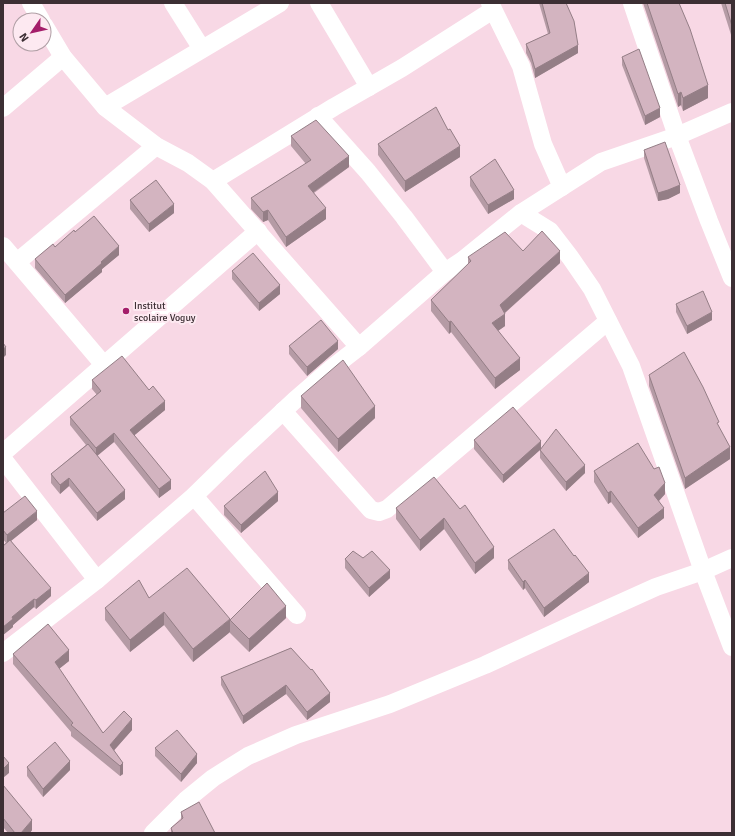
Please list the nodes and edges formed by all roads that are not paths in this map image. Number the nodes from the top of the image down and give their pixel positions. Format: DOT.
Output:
graph roads {
  1 [pos="31,3"];
  2 [pos="173,3"];
  3 [pos="280,3"];
  4 [pos="319,3"];
  5 [pos="632,3"];
  6 [pos="491,7"];
  7 [pos="36,12"];
  8 [pos="52,38"];
  9 [pos="202,49"];
  10 [pos="63,57"];
  11 [pos="369,87"];
  12 [pos="105,107"];
  13 [pos="3,108"];
  14 [pos="732,112"];
  15 [pos="318,116"];
  16 [pos="677,136"];
  17 [pos="156,146"];
  18 [pos="213,181"];
  19 [pos="562,187"];
  20 [pos="521,213"];
  21 [pos="258,231"];
  22 [pos="3,246"];
  23 [pos="727,254"];
  24 [pos="17,262"];
  25 [pos="445,272"];
  26 [pos="732,278"];
  27 [pos="608,321"];
  28 [pos="359,347"];
  29 [pos="104,365"];
  30 [pos="283,411"];
  31 [pos="3,453"];
  32 [pos="3,459"];
  33 [pos="194,496"];
  34 [pos="732,558"];
  35 [pos="703,570"];
  36 [pos="97,580"];
  37 [pos="297,616"];
  38 [pos="732,647"];
  39 [pos="3,653"];
  40 [pos="153,833"];
  1 -- 7 [label="street"];
  2 -- 9 [label="street"];
  3 -- 9 [label="street"];
  4 -- 11 [label="street"];
  5 -- 16 [label="street"];
  6 -- 11 [label="street"];
  6 -- 19 [label="street"];
  8 -- 10 [label="street"];
  9 -- 12 [label="street"];
  10 -- 12 [label="street"];
  10 -- 13 [label="street"];
  11 -- 15 [label="street"];
  12 -- 17 [label="street"];
  14 -- 16 [label="street"];
  15 -- 18 [label="street"];
  15 -- 25 [label="street"];
  16 -- 19 [label="street"];
  16 -- 23 [label="street"];
  17 -- 18 [label="street"];
  17 -- 24 [label="street"];
  18 -- 21 [label="street"];
  19 -- 20 [label="street"];
  20 -- 25 [label="street"];
  20 -- 27 [label="street"];
  21 -- 28 [label="street"];
  21 -- 29 [label="street"];
  22 -- 24 [label="street"];
  23 -- 26 [label="street"];
  24 -- 29 [label="street"];
  25 -- 28 [label="street"];
  27 -- 30 [label="street"];
  27 -- 35 [label="street"];
  28 -- 30 [label="street"];
  29 -- 31 [label="street"];
  30 -- 33 [label="street"];
  32 -- 36 [label="street"];
  33 -- 36 [label="street"];
  33 -- 37 [label="street"];
  34 -- 35 [label="street"];
  35 -- 38 [label="street"];
  35 -- 40 [label="street"];
  36 -- 39 [label="street"];
}
